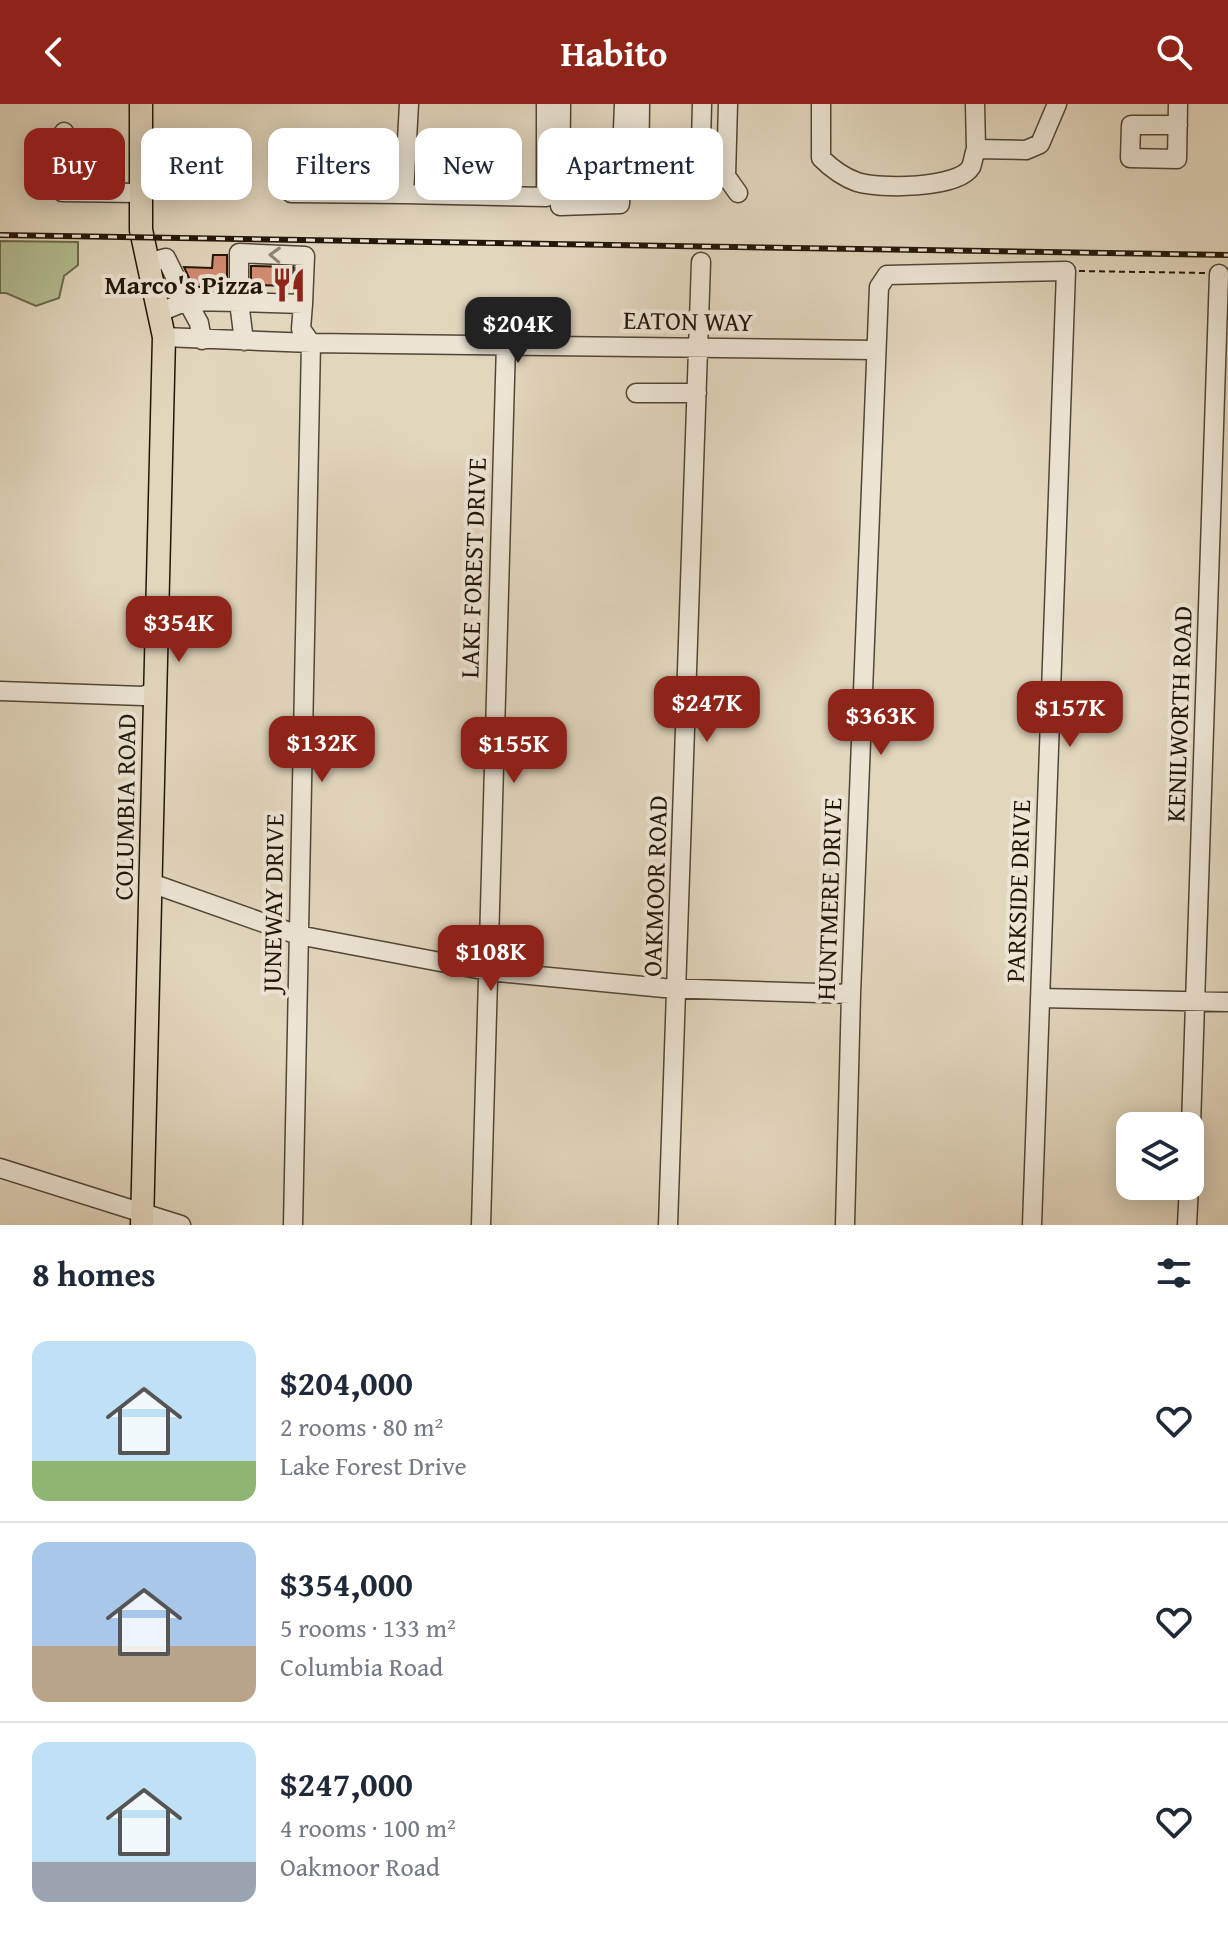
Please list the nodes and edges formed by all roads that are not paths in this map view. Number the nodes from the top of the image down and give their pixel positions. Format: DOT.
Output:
graph roads {
  1 [pos="141,104"];
  2 [pos="409,104"];
  3 [pos="546,104"];
  4 [pos="561,104"];
  5 [pos="624,104"];
  6 [pos="640,104"];
  7 [pos="702,104"];
  8 [pos="728,104"];
  9 [pos="821,104"];
  10 [pos="975,104"];
  11 [pos="1057,104"];
  12 [pos="1178,104"];
  13 [pos="1178,125"];
  14 [pos="976,149"];
  15 [pos="125,193"];
  16 [pos="139,193"];
  17 [pos="738,193"];
  18 [pos="399,194"];
  19 [pos="404,194"];
  20 [pos="701,262"];
  21 [pos="147,263"];
  22 [pos="1066,271"];
  23 [pos="1219,274"];
  24 [pos="187,301"];
  25 [pos="239,302"];
  26 [pos="303,304"];
  27 [pos="160,312"];
  28 [pos="164,337"];
  29 [pos="202,340"];
  30 [pos="244,341"];
  31 [pos="311,343"];
  32 [pos="506,344"];
  33 [pos="699,348"];
  34 [pos="875,350"];
  35 [pos="636,393"];
  36 [pos="697,393"];
  37 [pos="1208,610"];
  38 [pos="1228,610"];
  39 [pos="0,691"];
  40 [pos="155,691"];
  41 [pos="151,883"];
  42 [pos="298,935"];
  43 [pos="488,971"];
  44 [pos="677,988"];
  45 [pos="851,994"];
  46 [pos="1040,998"];
  47 [pos="1196,1001"];
  48 [pos="1228,1002"];
  49 [pos="1192,1112"];
  50 [pos="0,1168"];
  51 [pos="1188,1200"];
  52 [pos="142,1218"];
  53 [pos="181,1225"];
  54 [pos="293,1225"];
  55 [pos="481,1225"];
  56 [pos="668,1225"];
  57 [pos="845,1225"];
  58 [pos="1032,1225"];
  59 [pos="1187,1225"];
  1 -- 16 [label="main road, COLUMBIA ROAD"];
  2 -- 19 [label="street"];
  3 -- 19 [label="street"];
  4 -- 5 [label="street"];
  6 -- 7 [label="street"];
  8 -- 17 [label="street"];
  9 -- 14 [label="street"];
  10 -- 14 [label="street"];
  11 -- 14 [label="street"];
  12 -- 13 [label="street"];
  15 -- 16 [label="street"];
  16 -- 21 [label="main road, COLUMBIA ROAD"];
  18 -- 19 [label="street"];
  20 -- 33 [label="street, OAKMOOR ROAD"];
  21 -- 24 [label="street"];
  21 -- 27 [label="main road, COLUMBIA ROAD"];
  22 -- 34 [label="street, HUNTMERE DRIVE"];
  22 -- 46 [label="street, PARKSIDE DRIVE"];
  23 -- 37 [label="street, KENILWORTH ROAD"];
  24 -- 25 [label="street"];
  24 -- 27 [label="street"];
  24 -- 29 [label="street"];
  25 -- 26 [label="street"];
  26 -- 25 [label="street, JUNEWAY DRIVE, one-way"];
  25 -- 30 [label="street"];
  26 -- 31 [label="street, JUNEWAY DRIVE"];
  27 -- 28 [label="main road, COLUMBIA ROAD"];
  28 -- 29 [label="street, EATON WAY"];
  28 -- 40 [label="main road, COLUMBIA ROAD"];
  29 -- 30 [label="street, EATON WAY"];
  30 -- 31 [label="street, EATON WAY"];
  31 -- 32 [label="street, EATON WAY"];
  31 -- 42 [label="street, JUNEWAY DRIVE"];
  32 -- 33 [label="street, EATON WAY"];
  32 -- 43 [label="street, LAKE FOREST DRIVE"];
  33 -- 34 [label="street, EATON WAY"];
  33 -- 36 [label="street, OAKMOOR ROAD"];
  34 -- 45 [label="street, HUNTMERE DRIVE"];
  35 -- 36 [label="street"];
  36 -- 44 [label="street, OAKMOOR ROAD"];
  37 -- 38 [label="street"];
  37 -- 47 [label="street, KENILWORTH ROAD"];
  39 -- 40 [label="street"];
  40 -- 41 [label="main road, COLUMBIA ROAD"];
  41 -- 42 [label="street"];
  41 -- 52 [label="main road, COLUMBIA ROAD"];
  42 -- 43 [label="street"];
  42 -- 54 [label="street, JUNEWAY DRIVE"];
  43 -- 44 [label="street"];
  43 -- 55 [label="street, LAKE FOREST DRIVE"];
  44 -- 45 [label="street"];
  44 -- 56 [label="street, OAKMOOR ROAD"];
  45 -- 57 [label="street, HUNTMERE DRIVE"];
  46 -- 47 [label="street"];
  46 -- 58 [label="street, PARKSIDE DRIVE"];
  47 -- 48 [label="street"];
  47 -- 49 [label="street, KENILWORTH ROAD"];
  50 -- 52 [label="street"];
  51 -- 59 [label="street"];
  52 -- 53 [label="street"];
}
